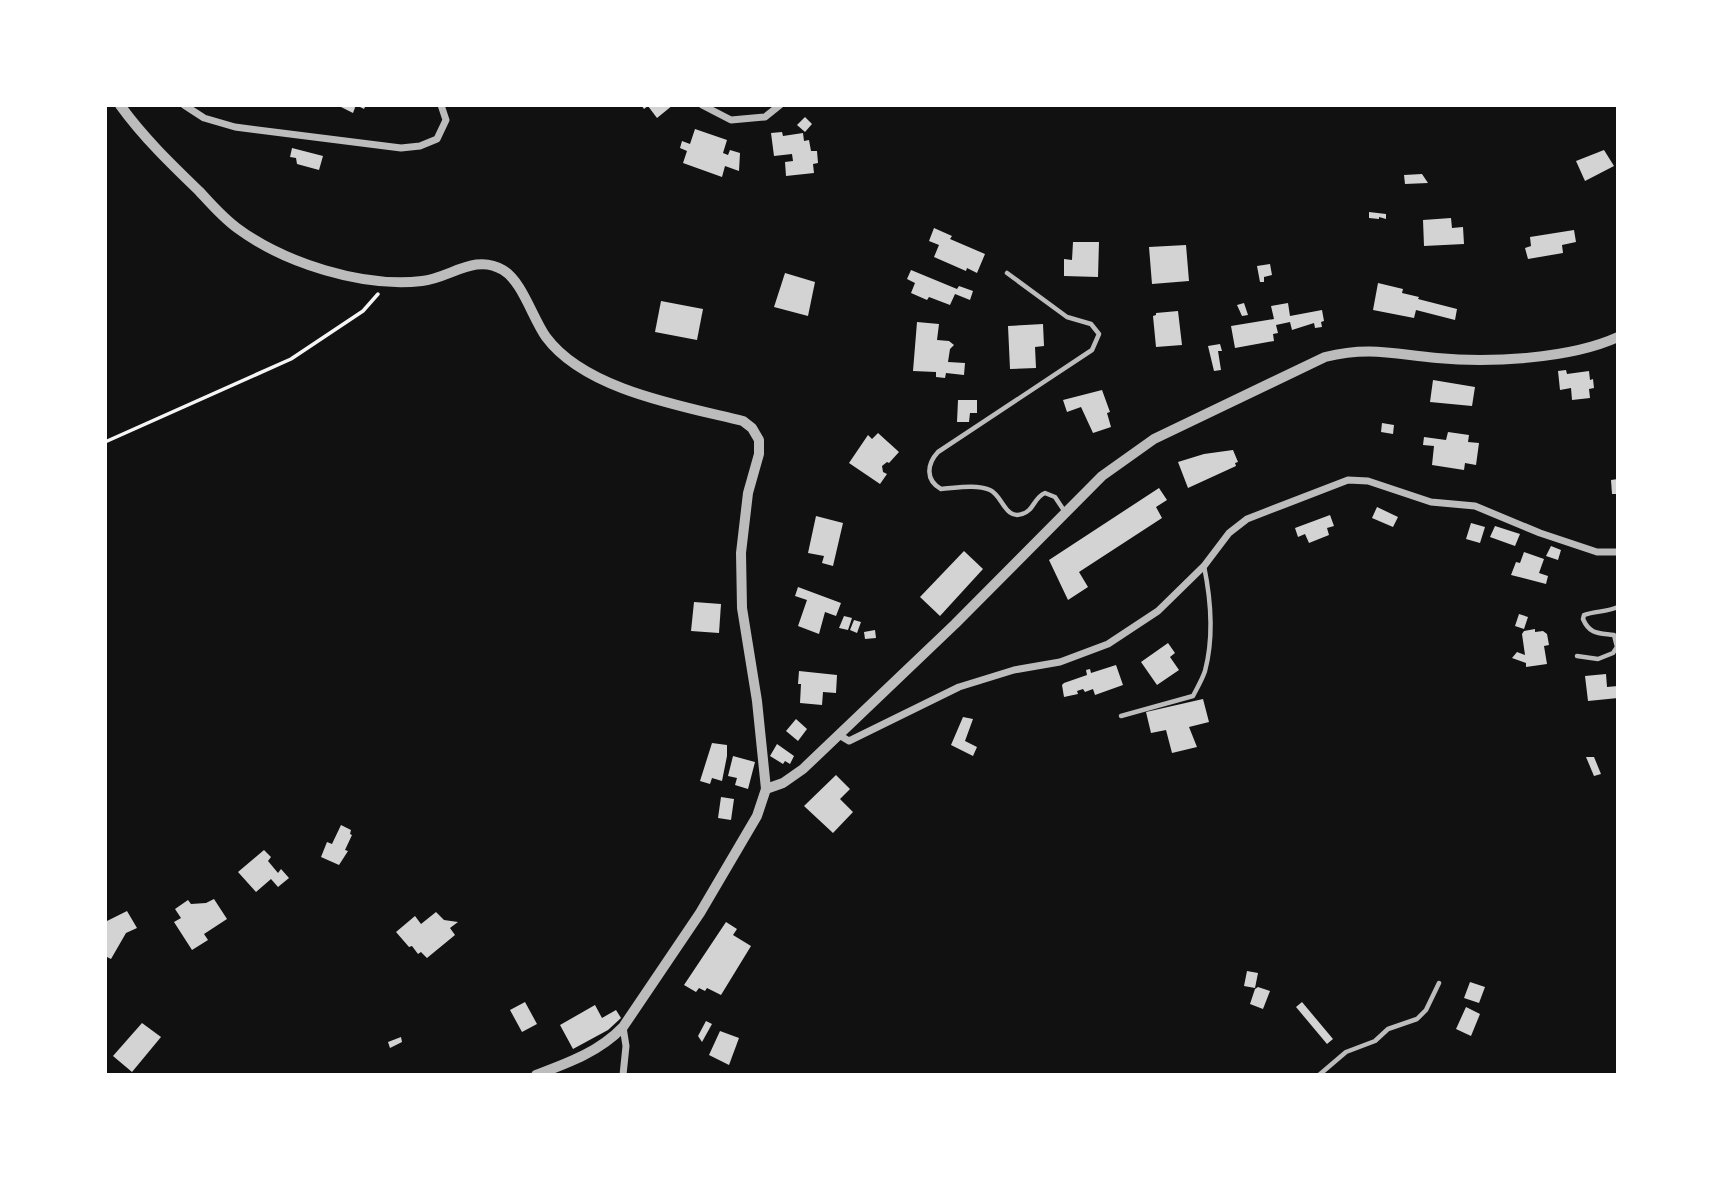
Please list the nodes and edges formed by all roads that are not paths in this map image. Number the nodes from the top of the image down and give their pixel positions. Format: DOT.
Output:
graph roads {
  1 [pos="120,105"];
  2 [pos="184,105"];
  3 [pos="441,105"];
  4 [pos="702,105"];
  5 [pos="780,105"];
  6 [pos="1007,272"];
  7 [pos="1618,337"];
  8 [pos="1066,513"];
  9 [pos="1618,552"];
  10 [pos="1203,566"];
  11 [pos="1618,607"];
  12 [pos="1577,656"];
  13 [pos="1121,716"];
  14 [pos="839,735"];
  15 [pos="766,789"];
  16 [pos="1439,982"];
  17 [pos="623,1027"];
  18 [pos="536,1075"];
  19 [pos="623,1075"];
  20 [pos="1319,1075"];
  1 -- 15 [label="street"];
  2 -- 3 [label="street"];
  4 -- 5 [label="street"];
  6 -- 8 [label="lane"];
  7 -- 8 [label="street"];
  8 -- 14 [label="street"];
  9 -- 10 [label="street"];
  10 -- 13 [label="lane"];
  10 -- 14 [label="street"];
  11 -- 12 [label="lane"];
  14 -- 15 [label="street"];
  15 -- 17 [label="street"];
  16 -- 20 [label="lane"];
  17 -- 18 [label="street"];
  17 -- 19 [label="street"];
}
